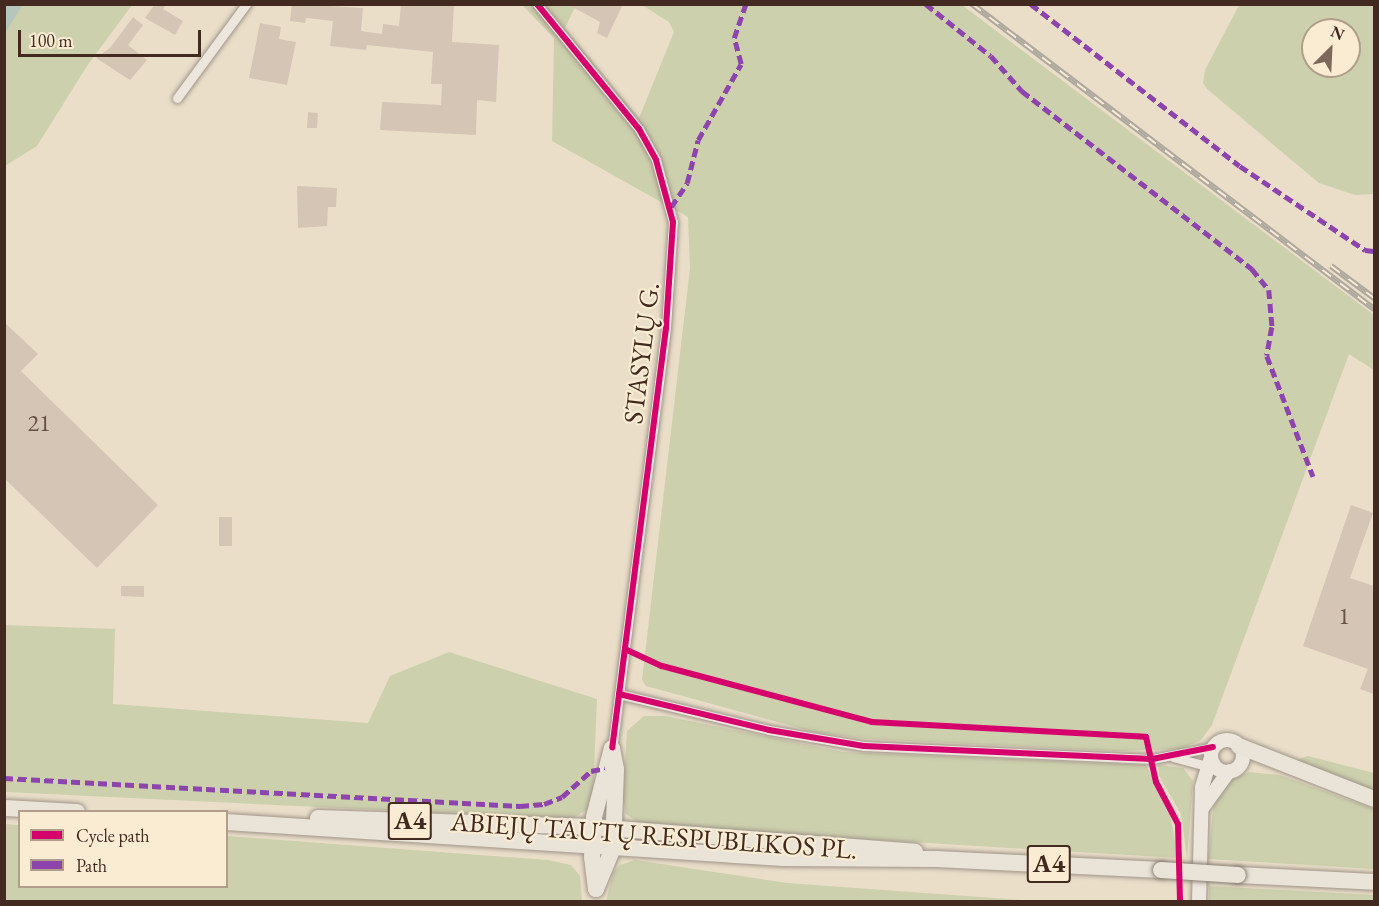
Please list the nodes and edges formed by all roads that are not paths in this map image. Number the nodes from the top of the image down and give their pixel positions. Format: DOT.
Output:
graph roads {
  1 [pos="246,4"];
  2 [pos="537,4"];
  3 [pos="177,98"];
  4 [pos="619,694"];
  5 [pos="1239,746"];
  6 [pos="612,748"];
  7 [pos="1173,757"];
  8 [pos="1215,762"];
  9 [pos="1374,799"];
  10 [pos="4,808"];
  11 [pos="1202,809"];
  12 [pos="40,810"];
  13 [pos="228,816"];
  14 [pos="228,822"];
  15 [pos="593,827"];
  16 [pos="614,829"];
  17 [pos="592,846"];
  18 [pos="613,848"];
  19 [pos="936,859"];
  20 [pos="1374,882"];
  21 [pos="595,895"];
  22 [pos="1198,902"];
  1 -- 3 [label="street"];
  2 -- 4 [label="street, STASYLŲ G."];
  4 -- 6 [label="street, STASYLŲ G."];
  4 -- 7 [label="street"];
  5 -- 8 [label="main road"];
  5 -- 8 [label="main road"];
  5 -- 9 [label="highway"];
  6 -- 15 [label="highway"];
  6 -- 16 [label="highway"];
  7 -- 8 [label="street"];
  7 -- 8 [label="street"];
  8 -- 11 [label="main road"];
  8 -- 11 [label="main road"];
  10 -- 12 [label="highway"];
  11 -- 22 [label="main road"];
  13 -- 15 [label="highway, ABIEJŲ TAUTŲ RESPUBLIKOS PL. / A4"];
  14 -- 17 [label="highway, ABIEJŲ TAUTŲ RESPUBLIKOS PL. / A4"];
  15 -- 16 [label="highway, ABIEJŲ TAUTŲ RESPUBLIKOS PL. / A4"];
  15 -- 17 [label="highway"];
  16 -- 18 [label="highway"];
  16 -- 19 [label="highway, ABIEJŲ TAUTŲ RESPUBLIKOS PL. / A4"];
  17 -- 18 [label="highway, ABIEJŲ TAUTŲ RESPUBLIKOS PL. / A4"];
  17 -- 21 [label="highway"];
  18 -- 19 [label="highway, ABIEJŲ TAUTŲ RESPUBLIKOS PL. / A4"];
  18 -- 21 [label="highway"];
  19 -- 20 [label="highway, ABIEJŲ TAUTŲ RESPUBLIKOS PL. / A4, bridge"];
}
